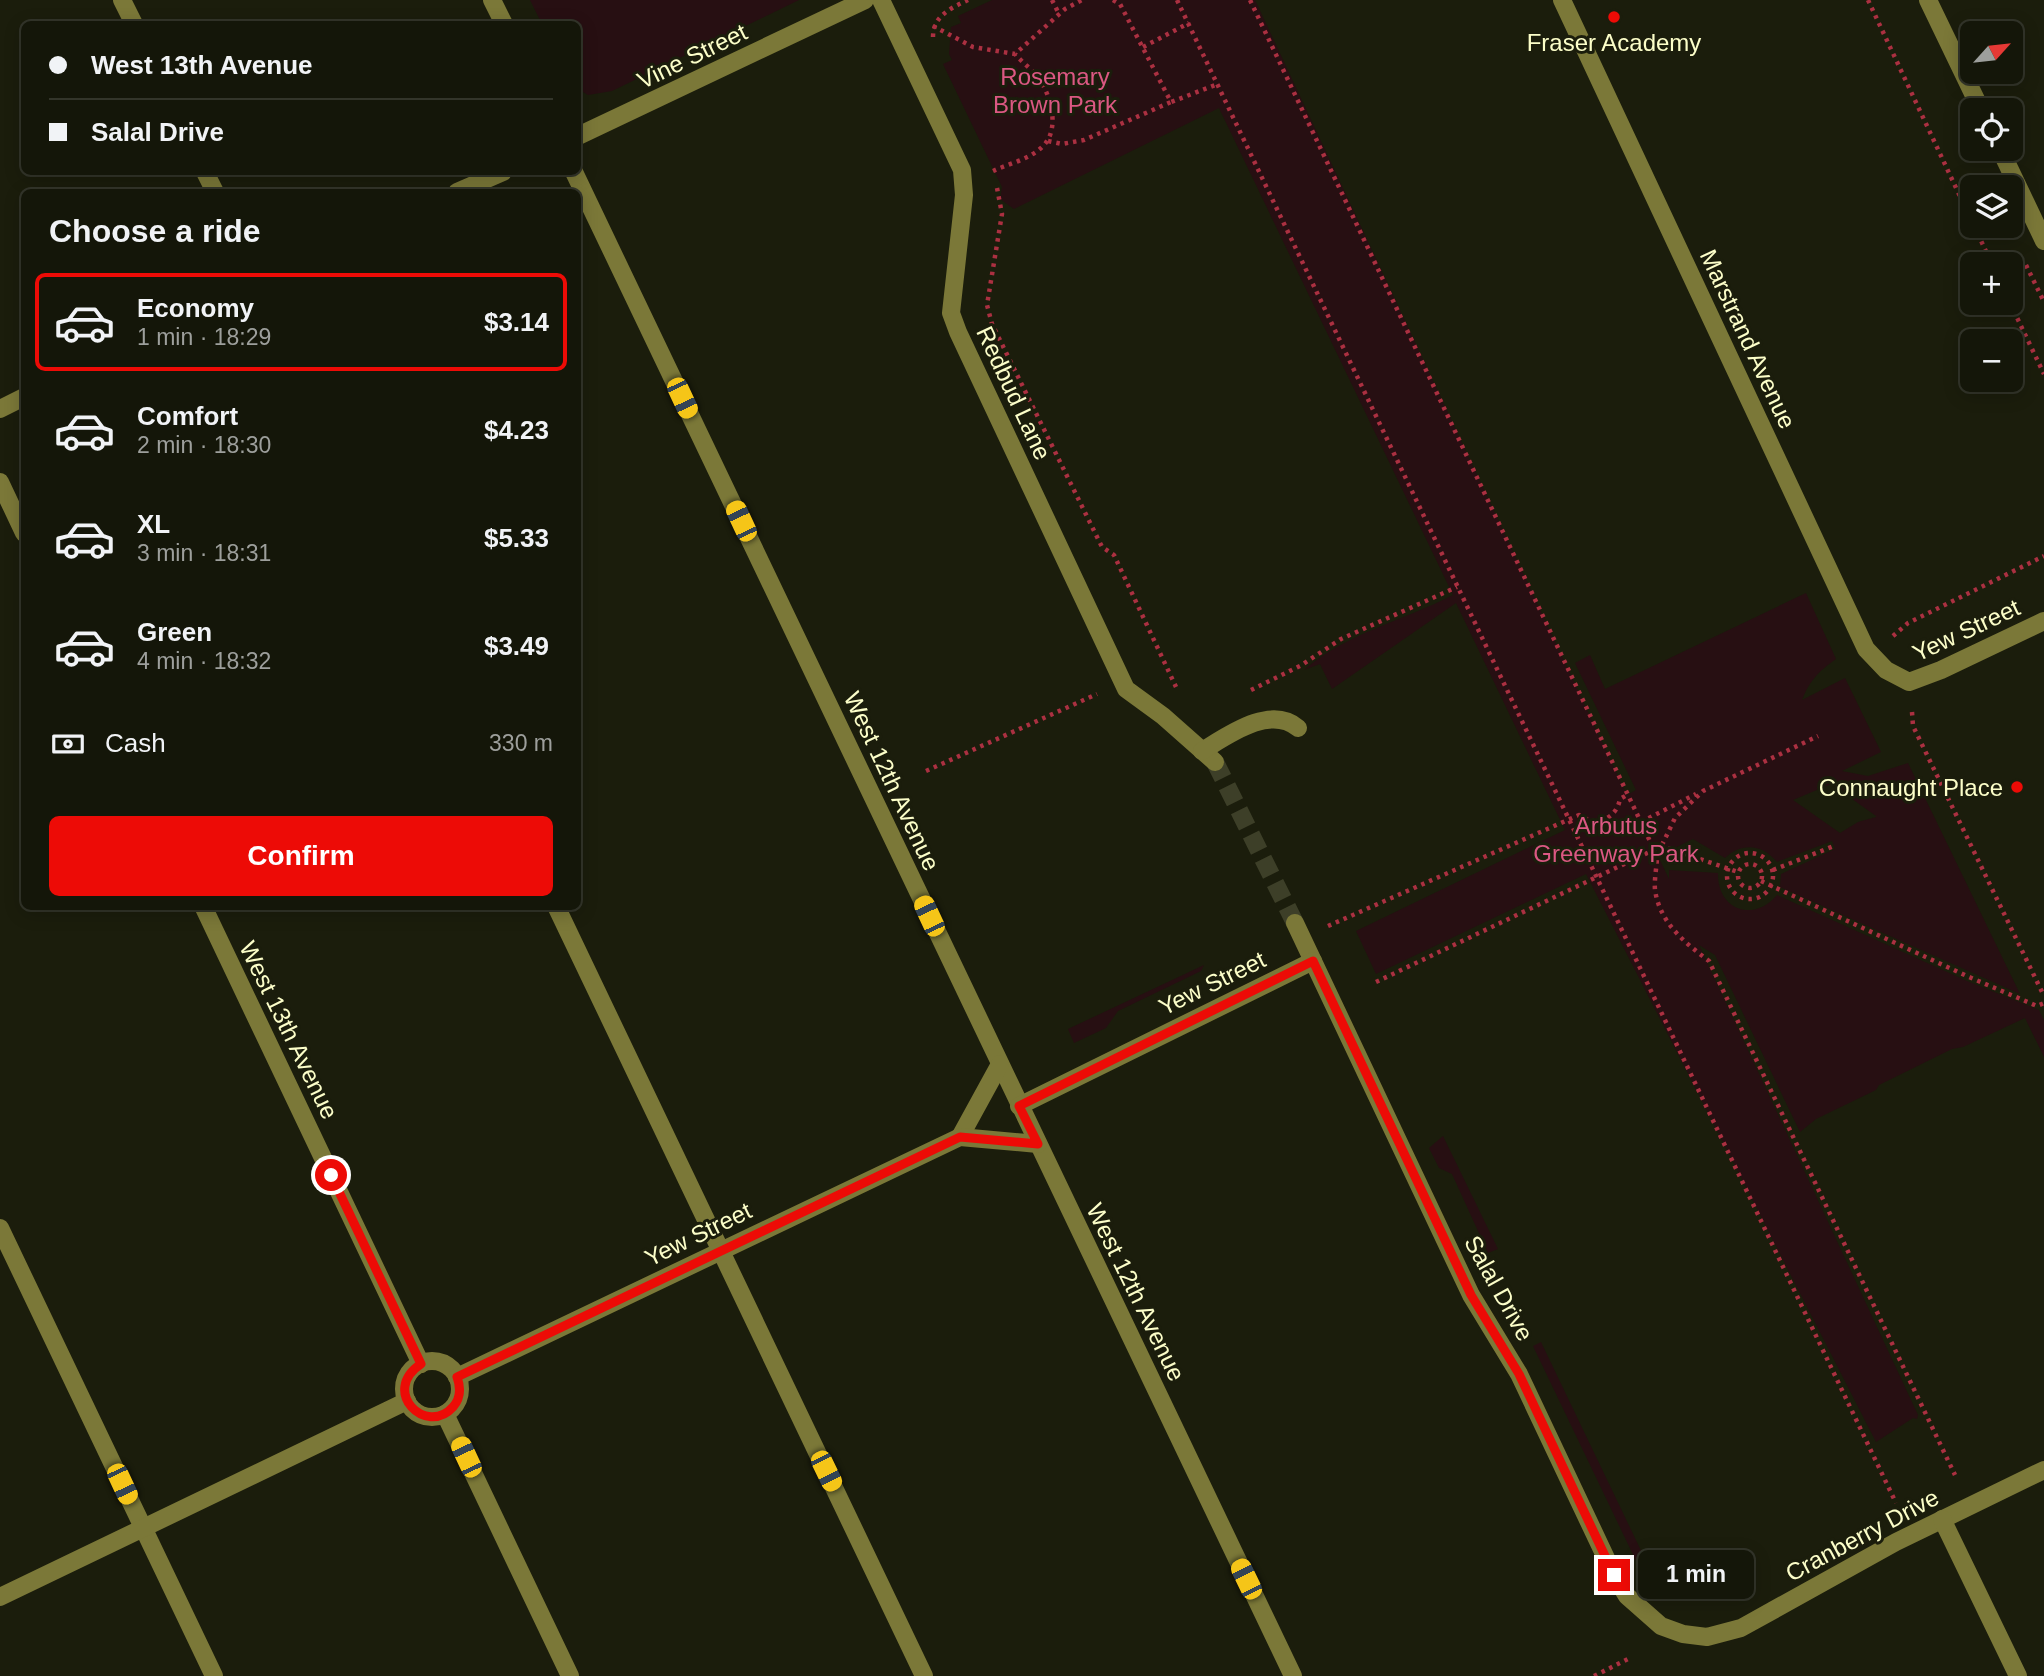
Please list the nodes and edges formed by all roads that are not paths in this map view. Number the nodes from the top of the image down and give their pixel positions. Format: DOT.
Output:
graph roads {
  1 [pos="122,0"];
  2 [pos="492,0"];
  3 [pos="864,0"];
  4 [pos="881,0"];
  5 [pos="1562,0"];
  6 [pos="1928,0"];
  7 [pos="132,21"];
  8 [pos="502,21"];
  9 [pos="1975,98"];
  10 [pos="581,135"];
  11 [pos="2006,161"];
  12 [pos="496,175"];
  13 [pos="575,175"];
  14 [pos="464,189"];
  15 [pos="2044,241"];
  16 [pos="21,398"];
  17 [pos="0,409"];
  18 [pos="0,482"];
  19 [pos="21,527"];
  20 [pos="2044,621"];
  21 [pos="1909,682"];
  22 [pos="1298,728"];
  23 [pos="205,910"];
  24 [pos="558,910"];
  25 [pos="1298,931"];
  26 [pos="1313,961"];
  27 [pos="1000,1064"];
  28 [pos="1019,1106"];
  29 [pos="960,1137"];
  30 [pos="1038,1144"];
  31 [pos="0,1228"];
  32 [pos="720,1251"];
  33 [pos="421,1364"];
  34 [pos="457,1377"];
  35 [pos="407,1401"];
  36 [pos="445,1414"];
  37 [pos="2044,1470"];
  38 [pos="1942,1519"];
  39 [pos="143,1528"];
  40 [pos="0,1597"];
  41 [pos="1661,1626"];
  42 [pos="214,1676"];
  43 [pos="570,1676"];
  44 [pos="924,1676"];
  45 [pos="1293,1676"];
  46 [pos="2018,1676"];
  1 -- 7 [label="street"];
  2 -- 8 [label="street"];
  3 -- 10 [label="street, Vine Street"];
  4 -- 22 [label="street, Redbud Lane"];
  5 -- 21 [label="street, Marstrand Avenue"];
  6 -- 9 [label="street"];
  11 -- 15 [label="street"];
  12 -- 14 [label="street"];
  13 -- 27 [label="street, West 12th Avenue"];
  16 -- 17 [label="street"];
  18 -- 19 [label="street"];
  20 -- 21 [label="street, Yew Street"];
  23 -- 33 [label="street, West 13th Avenue"];
  24 -- 32 [label="street"];
  25 -- 26 [label="street"];
  26 -- 28 [label="street, Yew Street"];
  26 -- 41 [label="street, Salal Drive"];
  27 -- 28 [label="street, West 12th Avenue"];
  27 -- 29 [label="street"];
  28 -- 30 [label="street, West 12th Avenue"];
  29 -- 30 [label="street"];
  29 -- 32 [label="street, Yew Street"];
  30 -- 45 [label="street, West 12th Avenue"];
  31 -- 39 [label="street"];
  32 -- 34 [label="street, Yew Street"];
  32 -- 44 [label="street"];
  33 -- 34 [label="street"];
  33 -- 35 [label="street"];
  34 -- 36 [label="street"];
  35 -- 36 [label="street"];
  35 -- 39 [label="street"];
  36 -- 43 [label="street"];
  37 -- 38 [label="street, Cranberry Drive"];
  38 -- 41 [label="street, Cranberry Drive"];
  38 -- 46 [label="street"];
  39 -- 40 [label="street"];
  39 -- 42 [label="street"];
}
